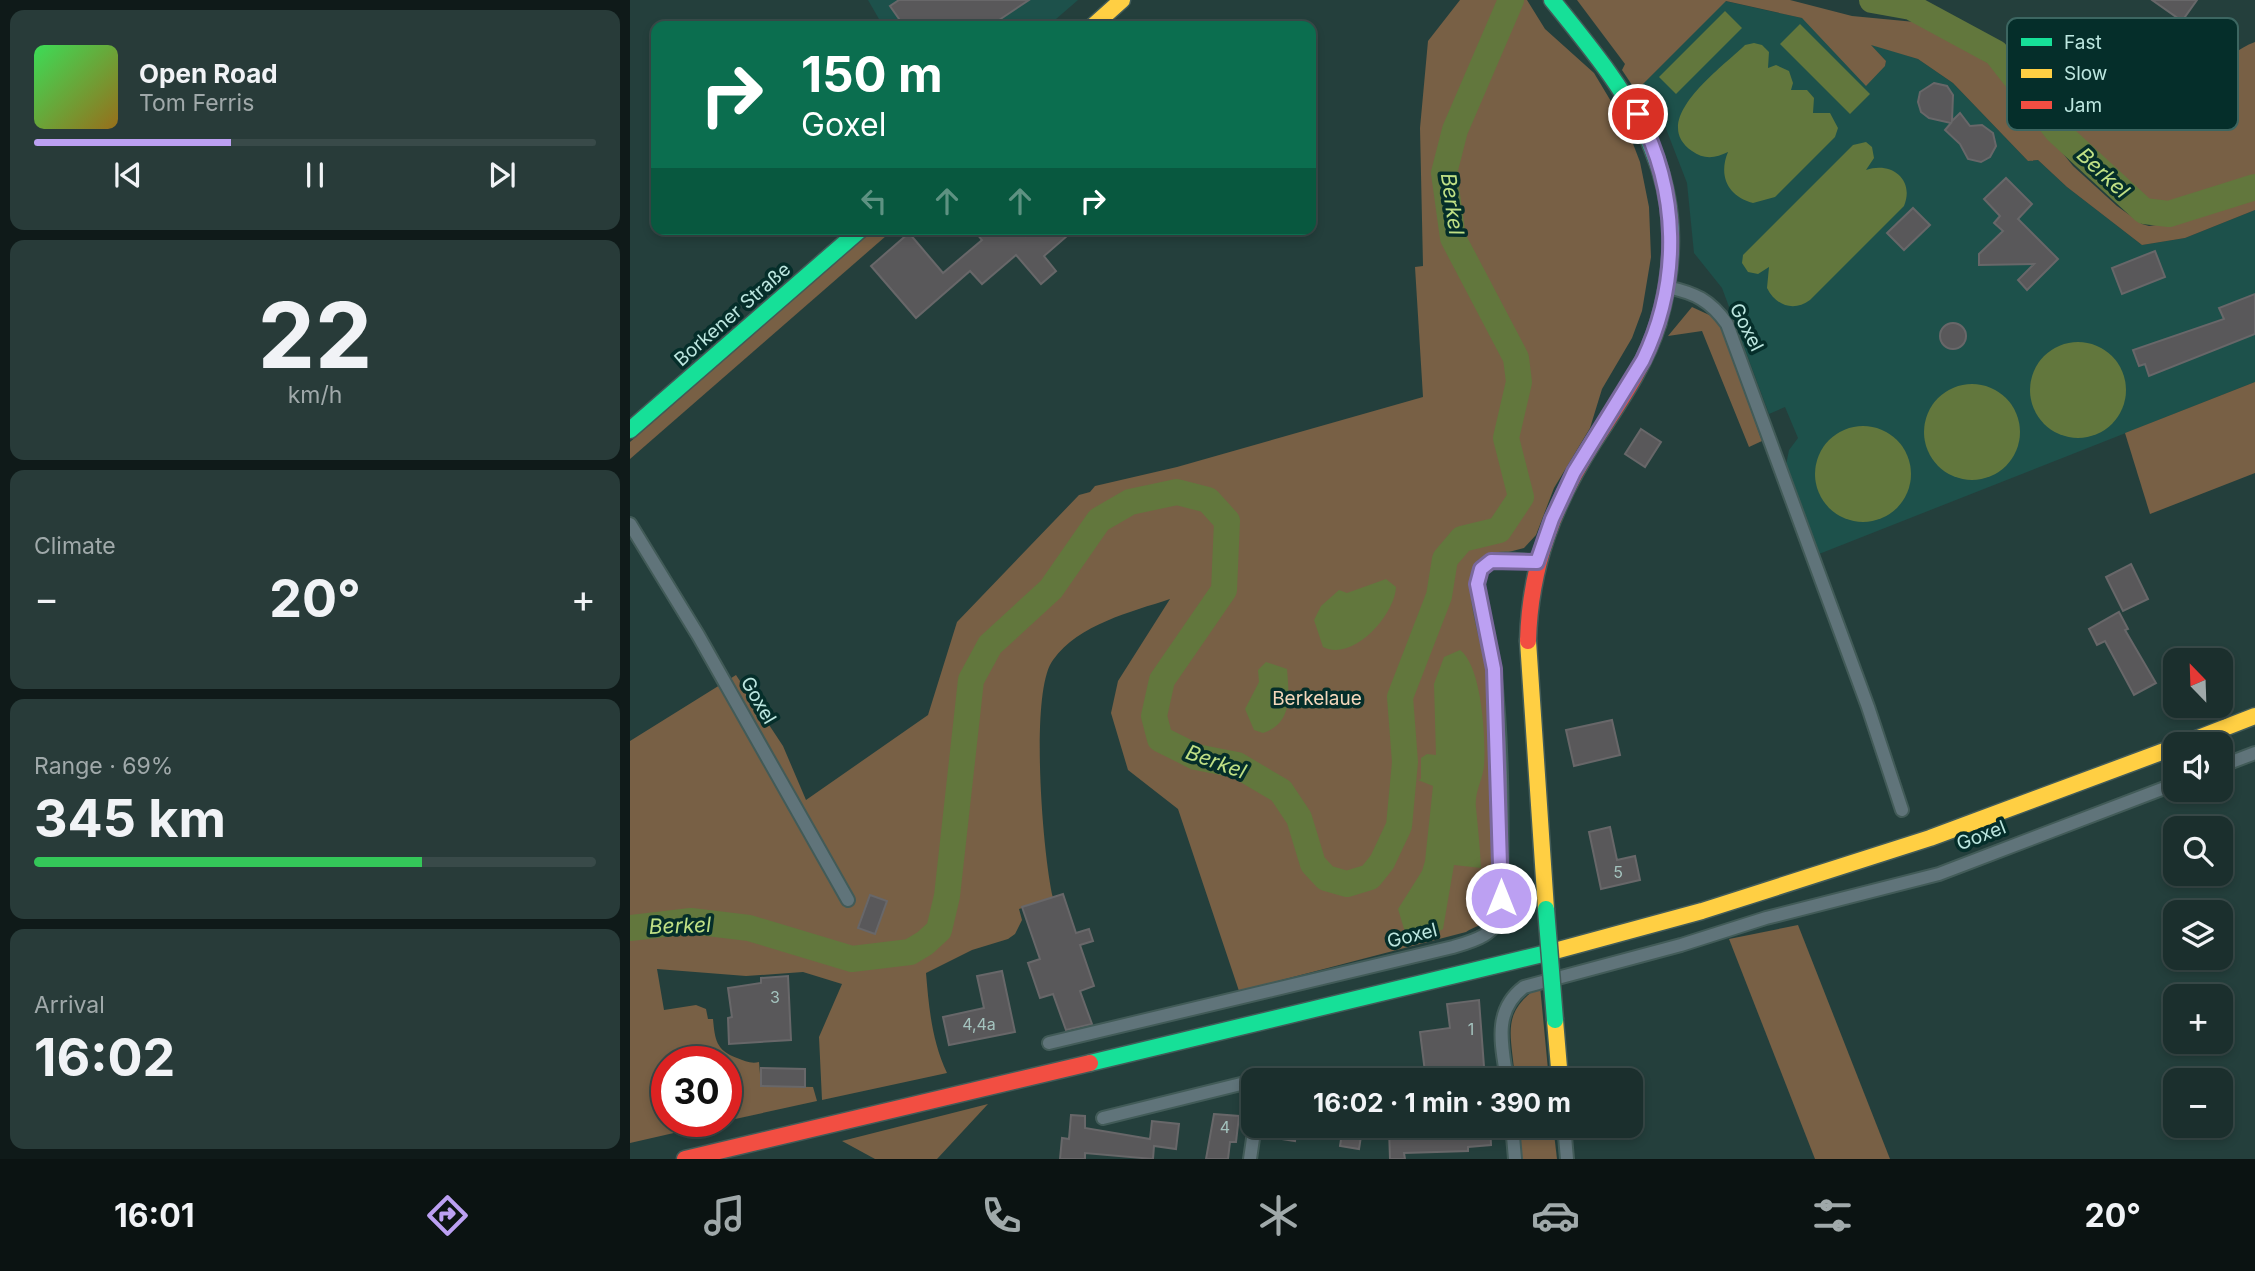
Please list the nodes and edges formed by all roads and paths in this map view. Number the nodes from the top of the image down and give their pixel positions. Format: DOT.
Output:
graph roads {
  1 [pos="1122,0"];
  2 [pos="1557,6"];
  3 [pos="1099,21"];
  4 [pos="854,235"];
  5 [pos="1667,287"];
  6 [pos="630,430"];
  7 [pos="630,524"];
  8 [pos="1537,562"];
  9 [pos="2255,716"];
  10 [pos="2214,732"];
  11 [pos="2163,751"];
  12 [pos="2255,753"];
  13 [pos="2233,761"];
  14 [pos="2163,789"];
  15 [pos="1902,810"];
  16 [pos="848,900"];
  17 [pos="1049,1043"];
  18 [pos="1505,1068"];
  19 [pos="1559,1068"];
  20 [pos="1241,1084"];
  21 [pos="1102,1118"];
  22 [pos="1253,1138"];
  23 [pos="1513,1138"];
  24 [pos="1565,1138"];
  25 [pos="685,1159"];
  26 [pos="1250,1159"];
  27 [pos="1515,1159"];
  28 [pos="1567,1159"];
  1 -- 3 [label="main road"];
  2 -- 5 [label="main road"];
  4 -- 6 [label="main road, Borkener Straße"];
  5 -- 8 [label="main road"];
  5 -- 15 [label="street, Goxel"];
  7 -- 16 [label="street, Goxel"];
  8 -- 17 [label="street, Goxel"];
  8 -- 19 [label="main road, bridge"];
  9 -- 10 [label="main road"];
  11 -- 25 [label="main road"];
  12 -- 13 [label="street"];
  14 -- 18 [label="street, Goxel"];
  20 -- 21 [label="street"];
  22 -- 26 [label="street"];
  23 -- 27 [label="street"];
  24 -- 28 [label="street"];
}
